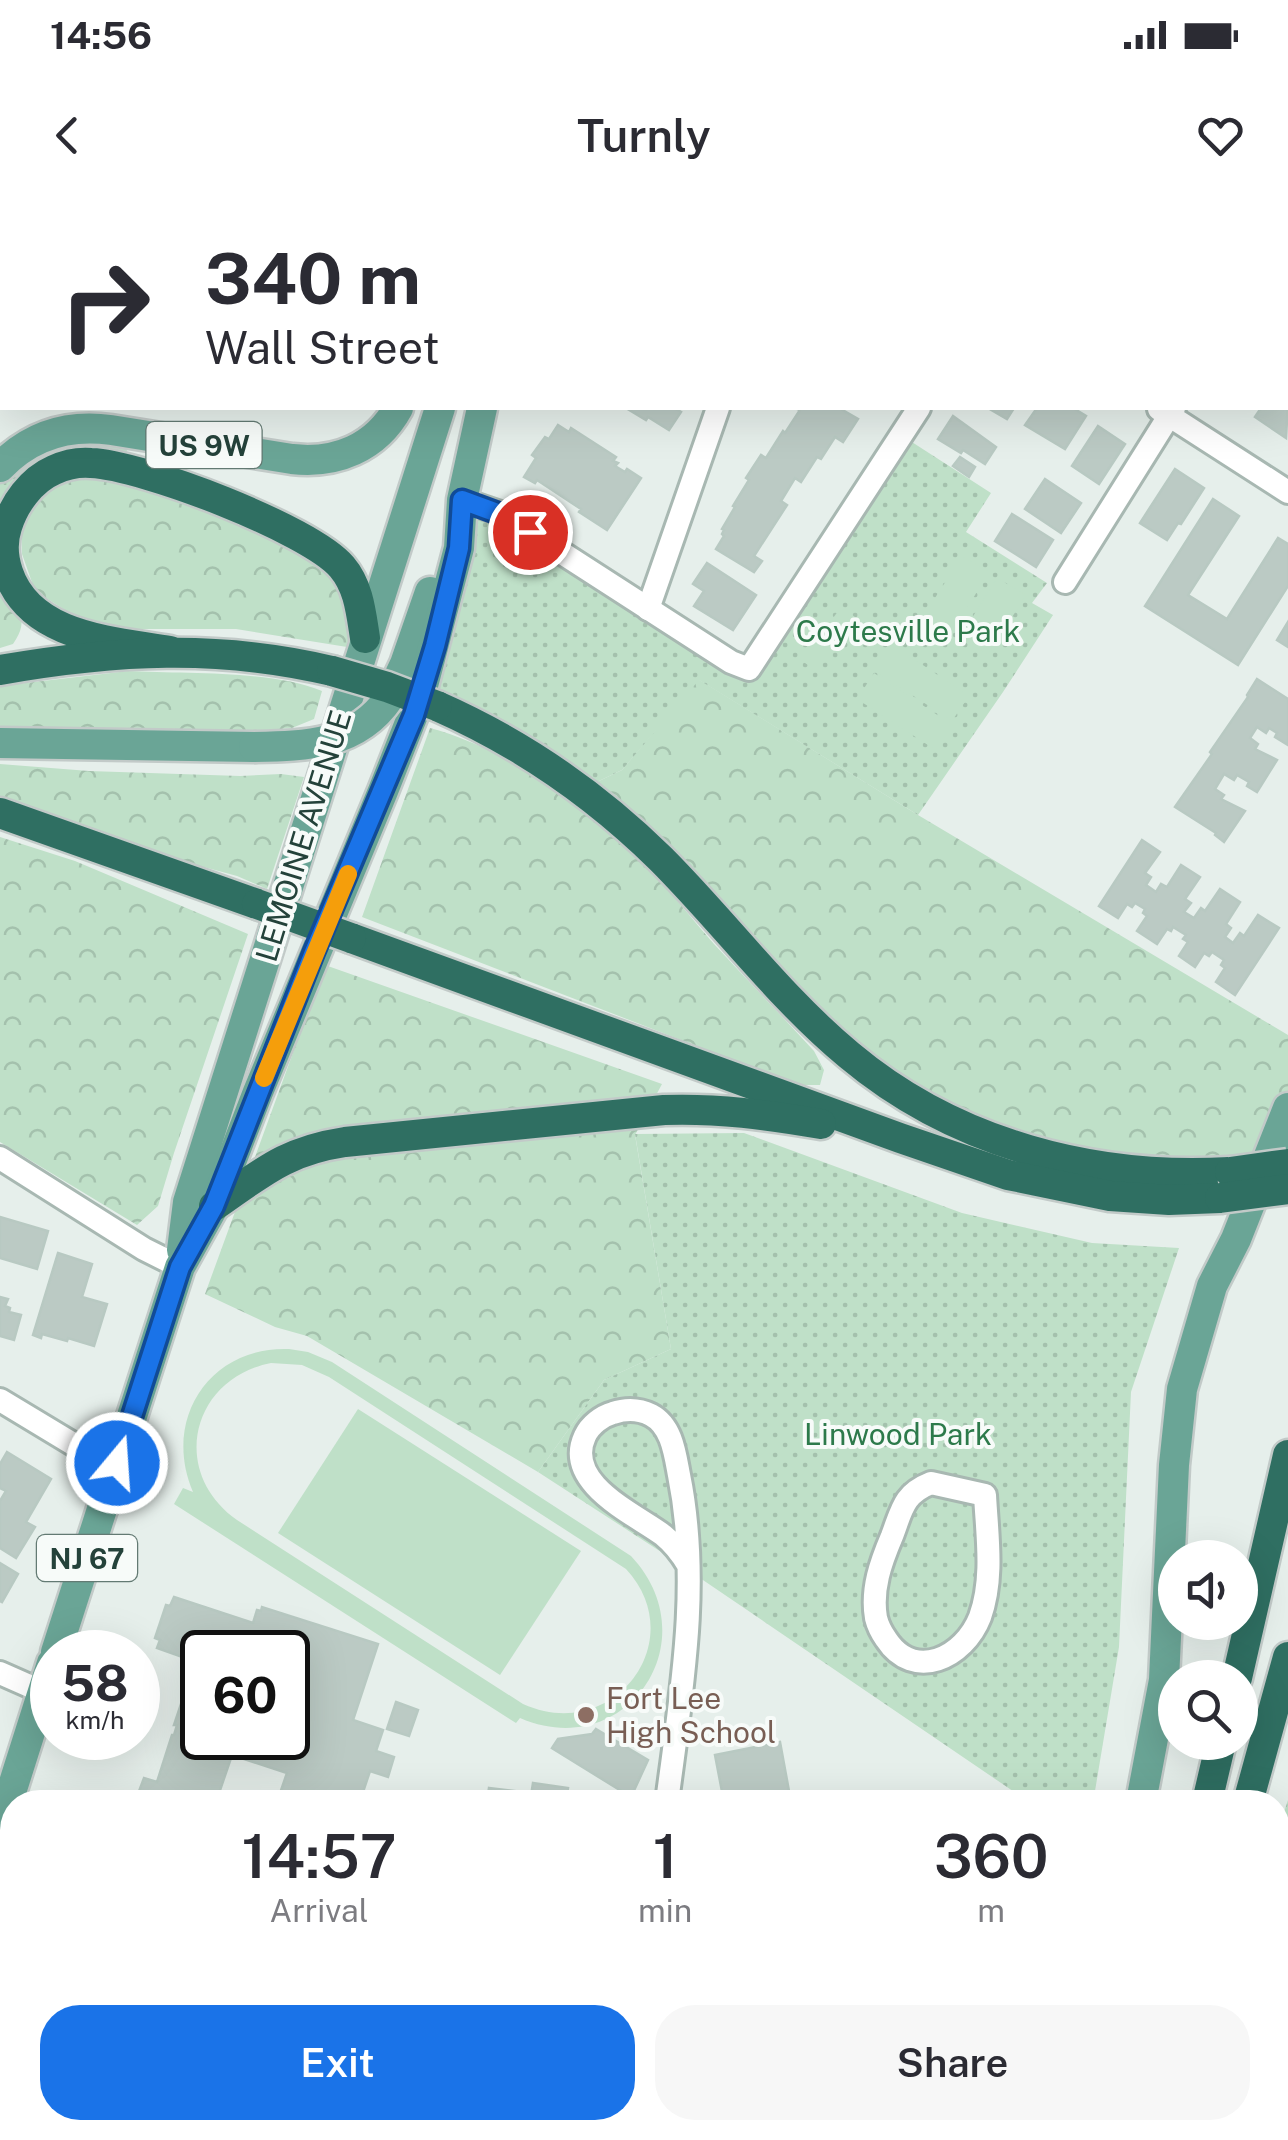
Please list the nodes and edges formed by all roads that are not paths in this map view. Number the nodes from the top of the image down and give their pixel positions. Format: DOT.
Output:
graph roads {
  1 [pos="397,410"];
  2 [pos="439,410"];
  3 [pos="482,410"];
  4 [pos="717,410"];
  5 [pos="918,410"];
  6 [pos="1166,410"];
  7 [pos="0,467"];
  8 [pos="1288,492"];
  9 [pos="462,500"];
  10 [pos="1066,582"];
  11 [pos="648,609"];
  12 [pos="365,638"];
  13 [pos="170,652"];
  14 [pos="0,670"];
  15 [pos="0,743"];
  16 [pos="0,812"];
  17 [pos="1288,1108"];
  18 [pos="900,1138"];
  19 [pos="0,1158"];
  20 [pos="1288,1164"];
  21 [pos="1225,1185"];
  22 [pos="1288,1189"];
  23 [pos="214,1206"];
  24 [pos="180,1267"];
  25 [pos="0,1400"];
  26 [pos="1288,1455"];
  27 [pos="117,1463"];
  28 [pos="916,1489"];
  29 [pos="688,1564"];
  30 [pos="63,1630"];
  31 [pos="1288,1657"];
  32 [pos="1240,1660"];
  33 [pos="0,1673"];
  34 [pos="30,1676"];
  35 [pos="30,1734"];
  36 [pos="1218,1760"];
  37 [pos="12,1790"];
  38 [pos="669,1790"];
  39 [pos="1143,1790"];
  40 [pos="1211,1790"];
  41 [pos="1251,1790"];
  1 -- 7 [label="main road, US 9W"];
  2 -- 12 [label="main road, LEMOINE AVENUE / NJ 67"];
  3 -- 9 [label="main road, LEMOINE AVENUE"];
  4 -- 11 [label="street"];
  5 -- 11 [label="street"];
  6 -- 8 [label="street"];
  6 -- 10 [label="street"];
  9 -- 11 [label="street"];
  9 -- 15 [label="main road, bridge"];
  9 -- 23 [label="main road, LEMOINE AVENUE / NJ 67"];
  12 -- 13 [label="highway"];
  12 -- 24 [label="main road, LEMOINE AVENUE / NJ 67"];
  13 -- 14 [label="highway"];
  13 -- 21 [label="highway, bridge"];
  16 -- 18 [label="highway, bridge"];
  17 -- 39 [label="main road"];
  18 -- 21 [label="highway"];
  18 -- 23 [label="highway"];
  19 -- 24 [label="street"];
  20 -- 21 [label="highway, bridge"];
  21 -- 22 [label="highway, bridge"];
  23 -- 24 [label="main road, LEMOINE AVENUE / NJ 67"];
  24 -- 27 [label="main road, LEMOINE AVENUE / NJ 67"];
  25 -- 27 [label="street"];
  26 -- 32 [label="highway"];
  27 -- 30 [label="main road, LEMOINE AVENUE / NJ 67"];
  28 -- 28 [label="street"];
  29 -- 29 [label="street"];
  29 -- 38 [label="street"];
  31 -- 41 [label="highway"];
  33 -- 34 [label="street"];
  35 -- 37 [label="main road"];
  36 -- 40 [label="highway"];
}
